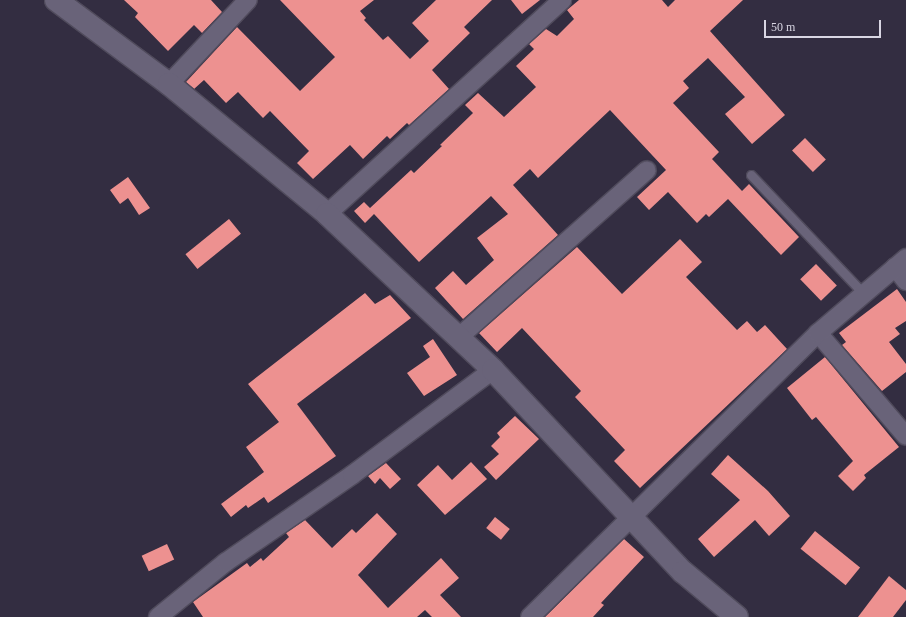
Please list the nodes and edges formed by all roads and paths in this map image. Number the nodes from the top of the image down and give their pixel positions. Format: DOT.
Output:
graph roads {
  1 [pos="56,0"];
  2 [pos="248,0"];
  3 [pos="562,0"];
  4 [pos="168,84"];
  5 [pos="646,170"];
  6 [pos="751,175"];
  7 [pos="327,214"];
  8 [pos="902,269"];
  9 [pos="864,293"];
  10 [pos="818,333"];
  11 [pos="458,337"];
  12 [pos="493,370"];
  13 [pos="906,436"];
  14 [pos="633,518"];
  15 [pos="158,617"];
  16 [pos="530,617"];
  17 [pos="737,617"];
  1 -- 4 [label="street"];
  2 -- 4 [label="street"];
  3 -- 7 [label="street"];
  4 -- 7 [label="street"];
  5 -- 11 [label="street"];
  6 -- 9 [label="lane"];
  7 -- 11 [label="street"];
  8 -- 9 [label="street"];
  9 -- 10 [label="street"];
  10 -- 13 [label="street"];
  10 -- 14 [label="street"];
  11 -- 12 [label="street"];
  12 -- 14 [label="street"];
  12 -- 15 [label="street"];
  14 -- 16 [label="street"];
  14 -- 17 [label="street"];
}
